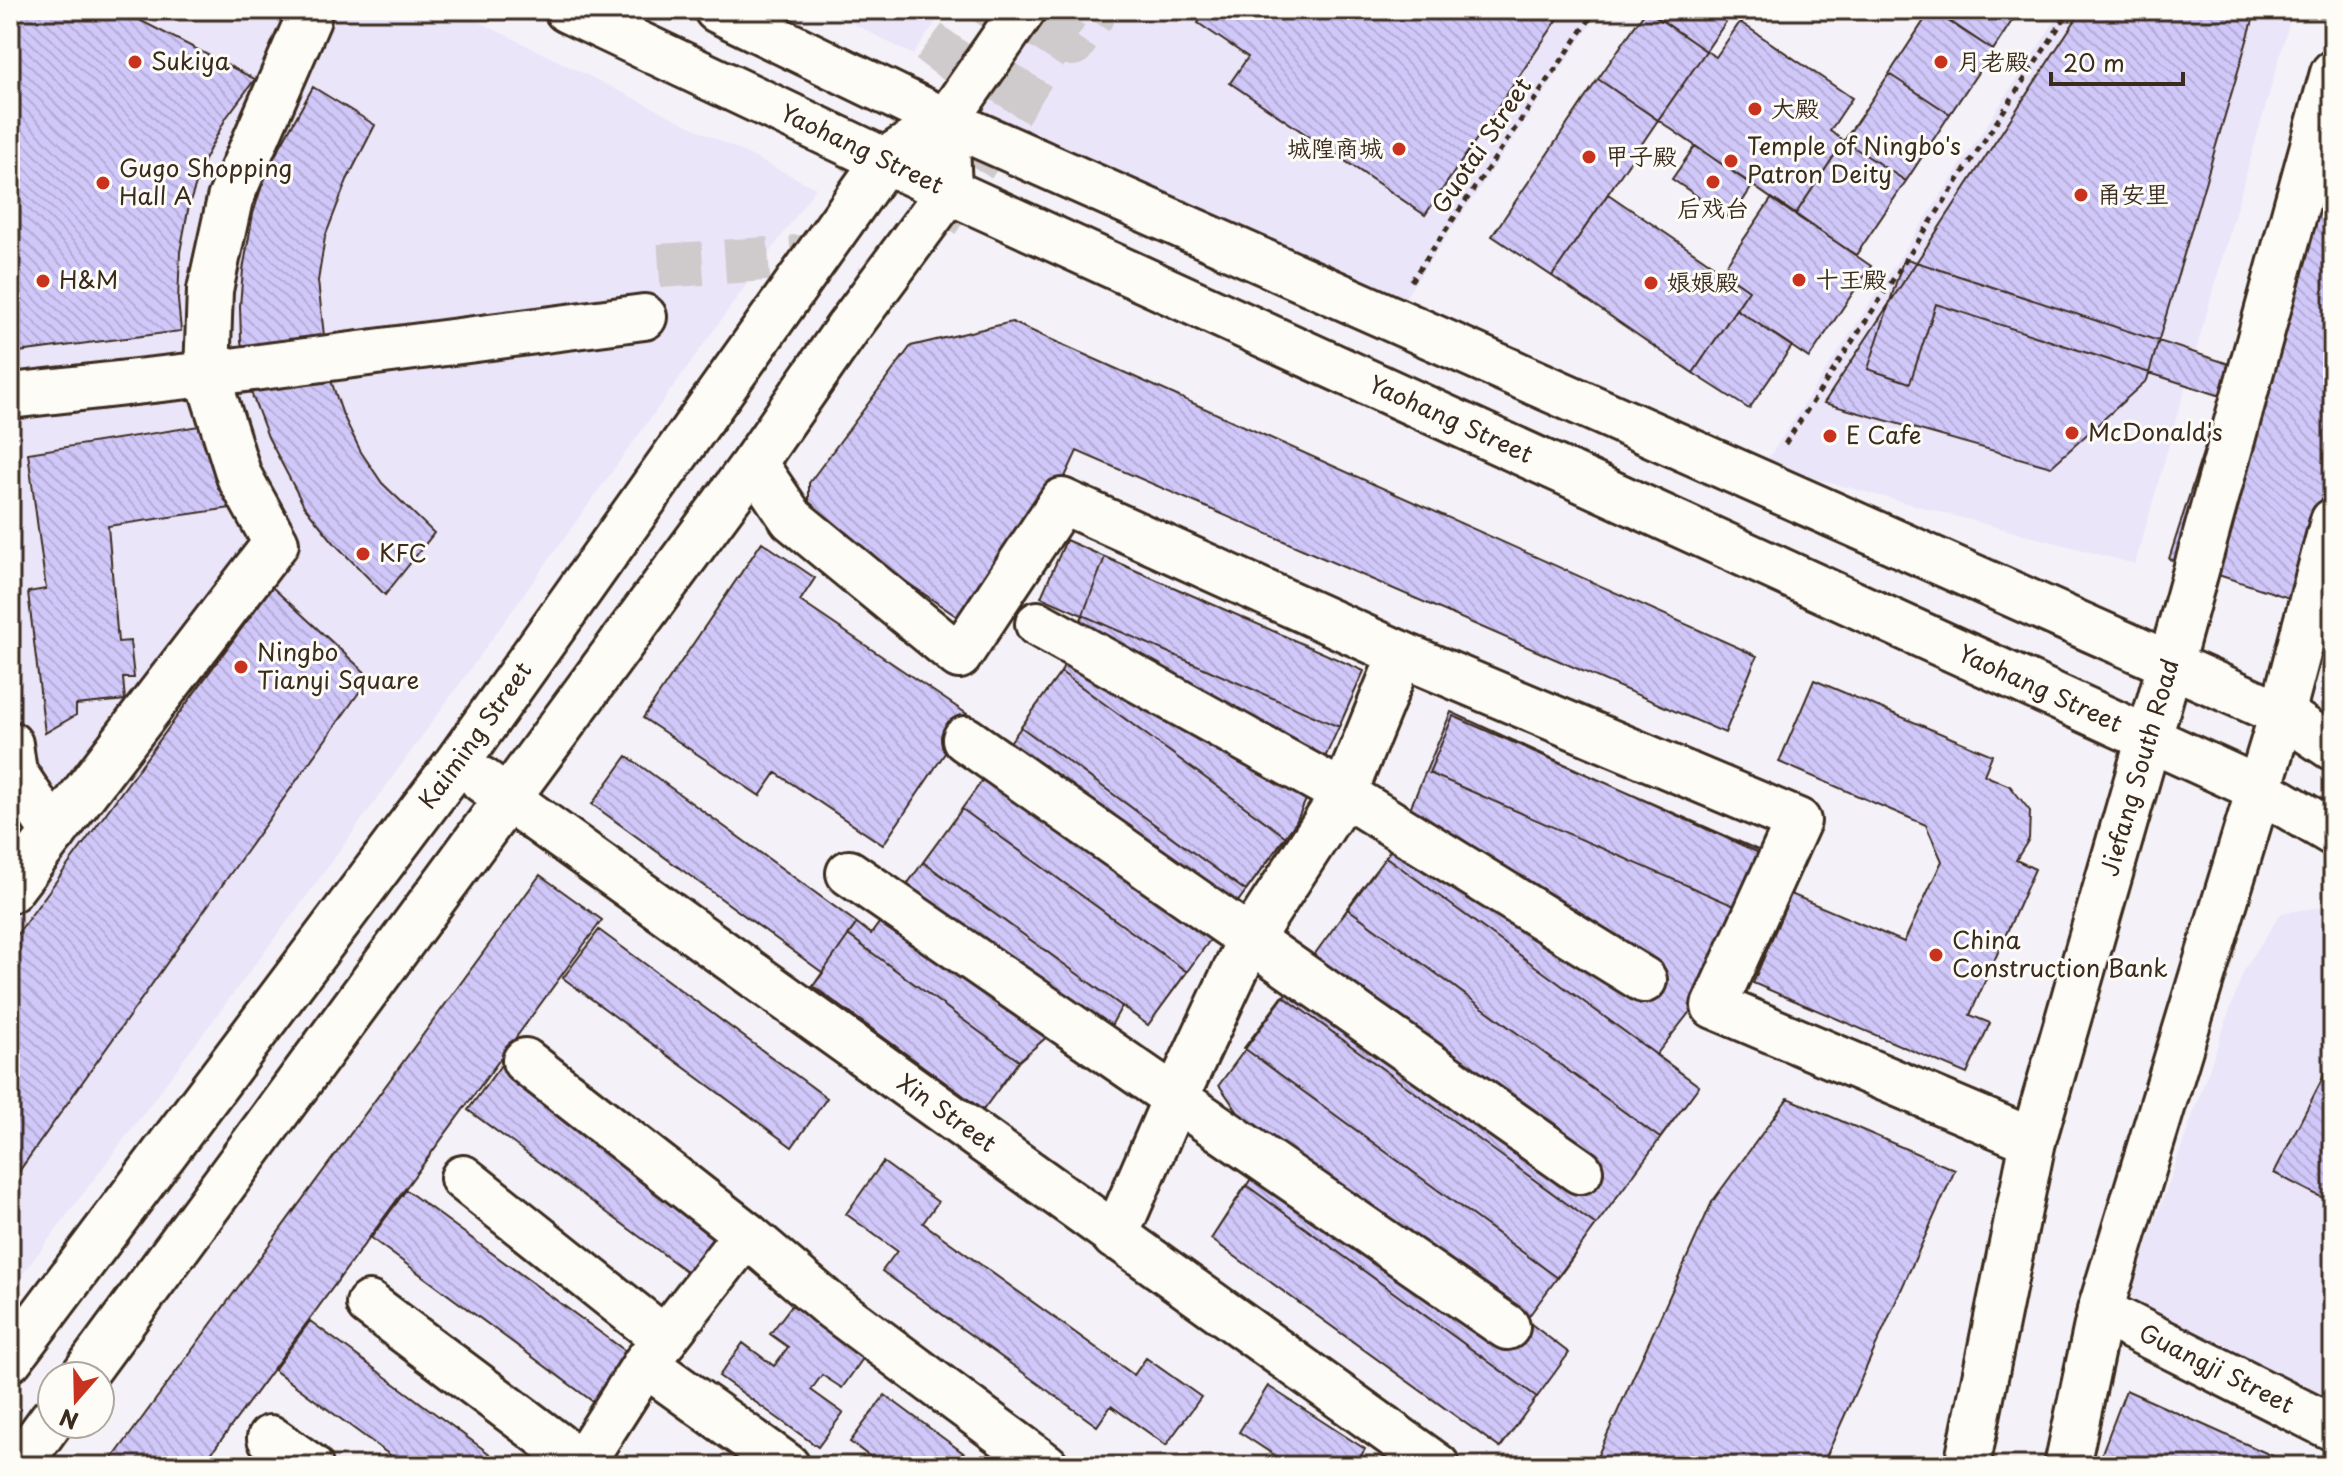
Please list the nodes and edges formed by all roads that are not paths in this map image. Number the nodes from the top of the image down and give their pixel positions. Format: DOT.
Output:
graph roads {
  1 [pos="567,10"];
  2 [pos="717,10"];
  3 [pos="1023,10"];
  4 [pos="308,19"];
  5 [pos="2333,73"];
  6 [pos="946,121"];
  7 [pos="885,160"];
  8 [pos="949,191"];
  9 [pos="644,317"];
  10 [pos="207,374"];
  11 [pos="10,396"];
  12 [pos="754,463"];
  13 [pos="2333,521"];
  14 [pos="1038,624"];
  15 [pos="1401,654"];
  16 [pos="2170,665"];
  17 [pos="2282,714"];
  18 [pos="2149,738"];
  19 [pos="965,739"];
  20 [pos="10,744"];
  21 [pos="2333,748"];
  22 [pos="457,763"];
  23 [pos="2257,788"];
  24 [pos="1344,794"];
  25 [pos="507,796"];
  26 [pos="54,833"];
  27 [pos="2333,833"];
  28 [pos="849,873"];
  29 [pos="10,890"];
  30 [pos="1250,939"];
  31 [pos="1644,980"];
  32 [pos="525,1061"];
  33 [pos="1175,1099"];
  34 [pos="2033,1141"];
  35 [pos="1580,1171"];
  36 [pos="463,1178"];
  37 [pos="746,1234"];
  38 [pos="1115,1237"];
  39 [pos="369,1304"];
  40 [pos="2100,1311"];
  41 [pos="1507,1327"];
  42 [pos="655,1352"];
  43 [pos="10,1359"];
  44 [pos="95,1360"];
  45 [pos="2333,1428"];
  46 [pos="270,1438"];
  47 [pos="37,1440"];
  48 [pos="580,1464"];
  49 [pos="18,1466"];
  50 [pos="310,1466"];
  51 [pos="787,1466"];
  52 [pos="1046,1466"];
  53 [pos="1437,1466"];
  54 [pos="1967,1466"];
  55 [pos="2067,1466"];
  1 -- 7 [label="street, Yaohang Street"];
  2 -- 6 [label="street"];
  3 -- 6 [label="street, Kaiming Street"];
  4 -- 10 [label="street"];
  5 -- 16 [label="street, Jiefang South Road"];
  6 -- 7 [label="street, Kaiming Street"];
  6 -- 8 [label="street"];
  6 -- 16 [label="street"];
  7 -- 8 [label="street, Yaohang Street"];
  7 -- 22 [label="street, Kaiming Street"];
  8 -- 12 [label="street"];
  8 -- 18 [label="street, Yaohang Street"];
  9 -- 10 [label="street"];
  10 -- 11 [label="street"];
  10 -- 26 [label="street"];
  12 -- 15 [label="street"];
  12 -- 25 [label="street"];
  13 -- 17 [label="street"];
  14 -- 24 [label="street"];
  15 -- 24 [label="street"];
  15 -- 34 [label="street"];
  16 -- 17 [label="street"];
  16 -- 18 [label="street, Jiefang South Road"];
  17 -- 21 [label="street"];
  17 -- 23 [label="street"];
  18 -- 23 [label="street, Yaohang Street"];
  18 -- 34 [label="street, Jiefang South Road"];
  19 -- 30 [label="street"];
  20 -- 26 [label="street"];
  22 -- 25 [label="street, Xin Street"];
  22 -- 43 [label="street, Kaiming Street"];
  23 -- 27 [label="street, Yaohang Street"];
  23 -- 40 [label="street"];
  24 -- 30 [label="street"];
  24 -- 31 [label="street"];
  25 -- 38 [label="street, Xin Street"];
  25 -- 44 [label="street"];
  26 -- 29 [label="street"];
  28 -- 33 [label="street"];
  30 -- 33 [label="street"];
  30 -- 35 [label="street"];
  32 -- 37 [label="street"];
  33 -- 38 [label="street"];
  33 -- 41 [label="street"];
  34 -- 54 [label="street, Jiefang South Road"];
  36 -- 42 [label="street"];
  37 -- 42 [label="street"];
  37 -- 52 [label="street"];
  38 -- 53 [label="street, Xin Street"];
  39 -- 48 [label="street"];
  40 -- 45 [label="street, Guangji Street"];
  40 -- 55 [label="street"];
  42 -- 48 [label="street"];
  42 -- 51 [label="street"];
  46 -- 50 [label="street"];
  47 -- 49 [label="street"];
}
